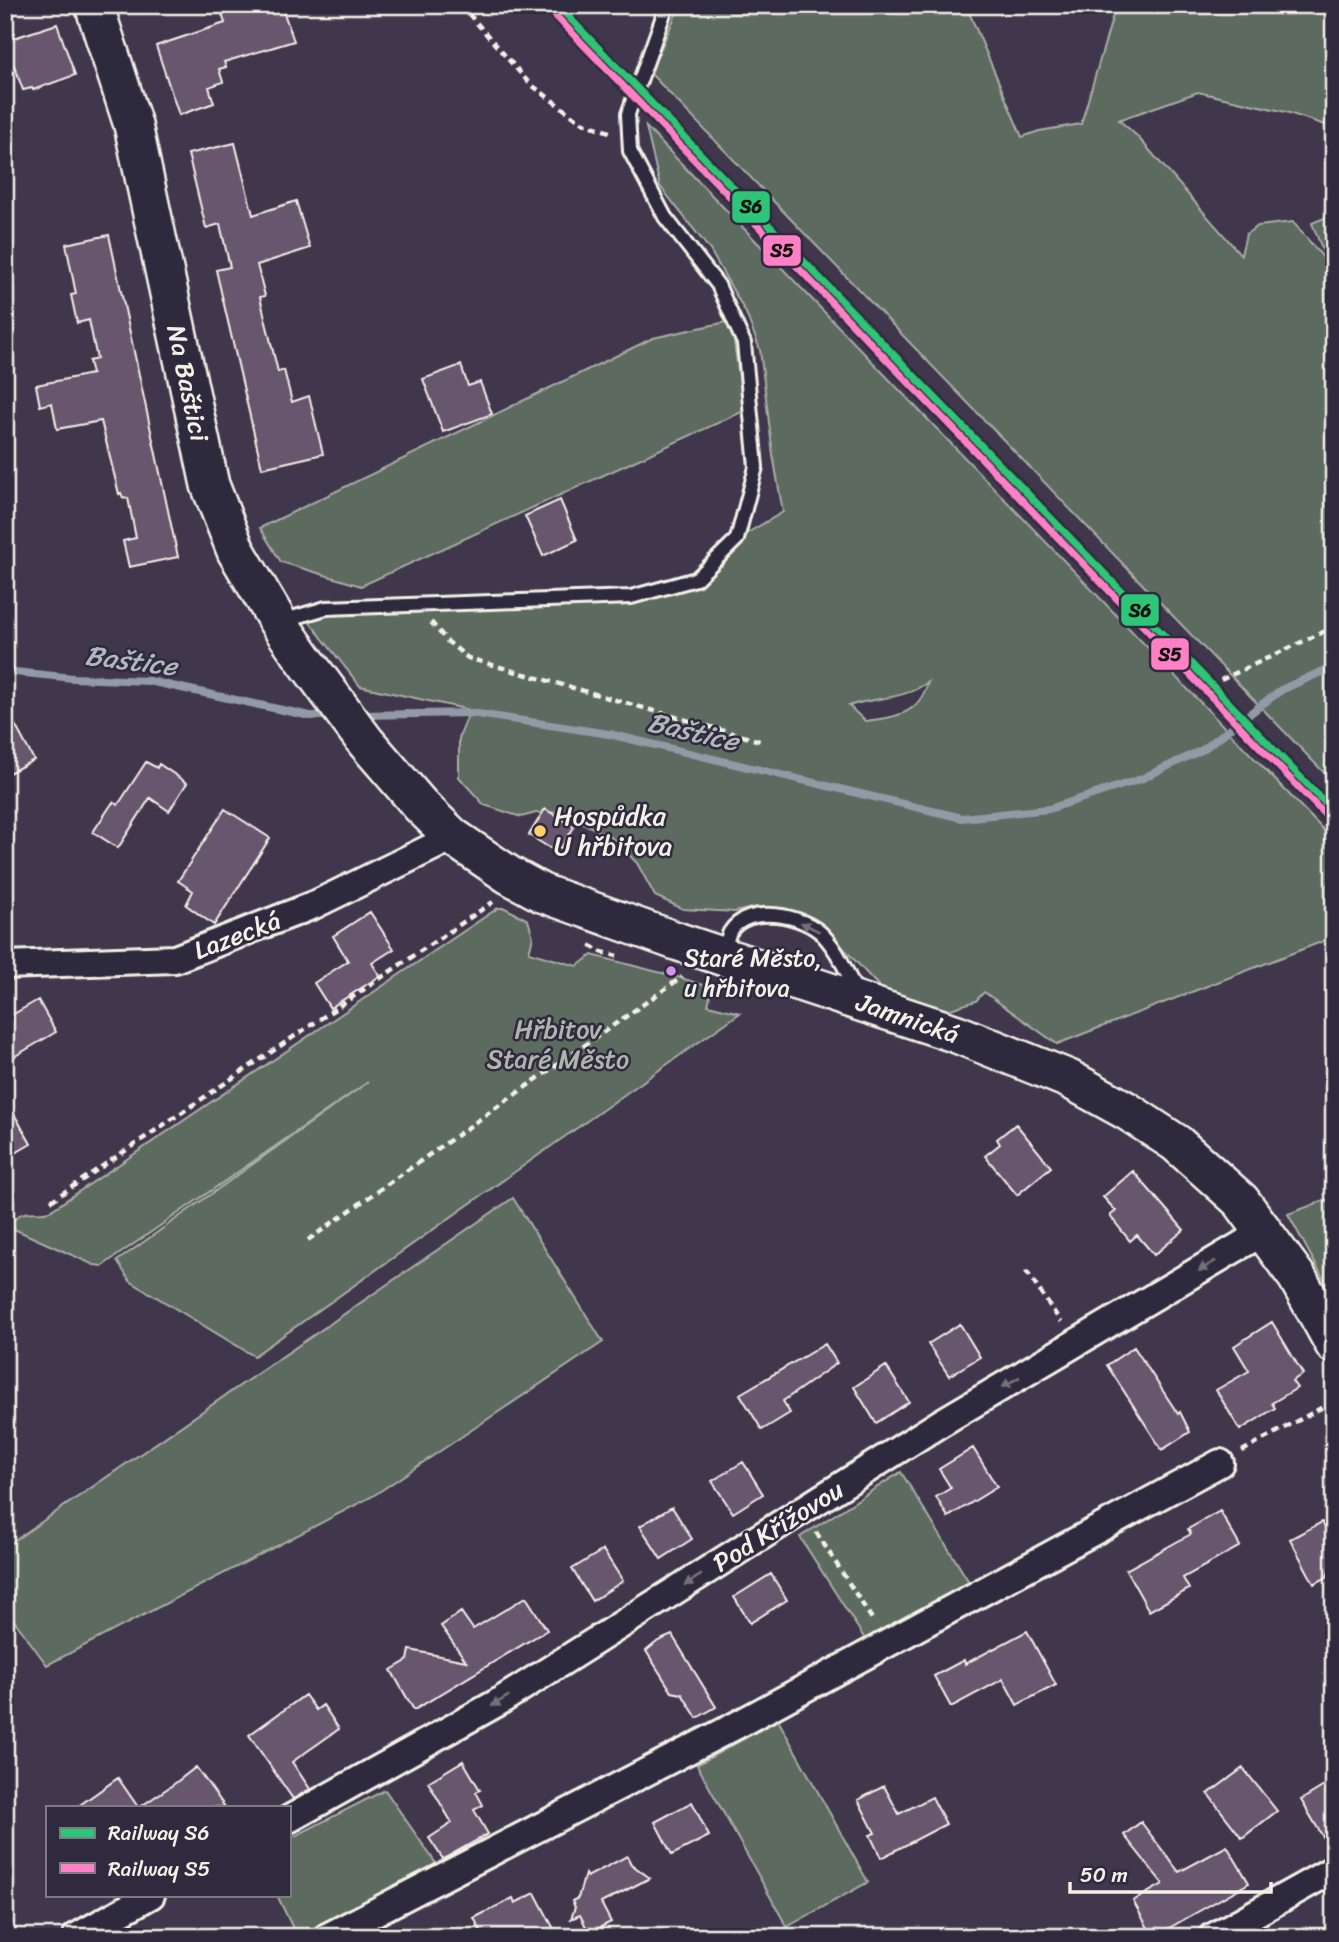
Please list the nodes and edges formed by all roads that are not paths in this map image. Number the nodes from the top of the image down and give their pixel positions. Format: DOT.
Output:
graph roads {
  1 [pos="94,5"];
  2 [pos="667,5"];
  3 [pos="278,622"];
  4 [pos="355,729"];
  5 [pos="453,837"];
  6 [pos="722,956"];
  7 [pos="5,965"];
  8 [pos="861,1002"];
  9 [pos="1265,1231"];
  10 [pos="1334,1344"];
  11 [pos="1220,1463"];
  12 [pos="290,1818"];
  13 [pos="1334,1869"];
  14 [pos="149,1896"];
  15 [pos="76,1937"];
  16 [pos="327,1937"];
  17 [pos="1213,1937"];
  1 -- 3 [label="main road, Na Baštici"];
  2 -- 3 [label="lane"];
  3 -- 4 [label="main road, Na Baštici"];
  4 -- 5 [label="main road, Jamnická"];
  5 -- 6 [label="main road, Jamnická"];
  5 -- 7 [label="street, Lazecká"];
  6 -- 8 [label="main road, Jamnická"];
  8 -- 6 [label="lane, one-way"];
  8 -- 9 [label="main road, Jamnická"];
  9 -- 10 [label="main road, Jamnická"];
  9 -- 12 [label="street, Pod Křížovou, one-way"];
  11 -- 16 [label="street"];
  13 -- 17 [label="street"];
  14 -- 15 [label="street"];
}
